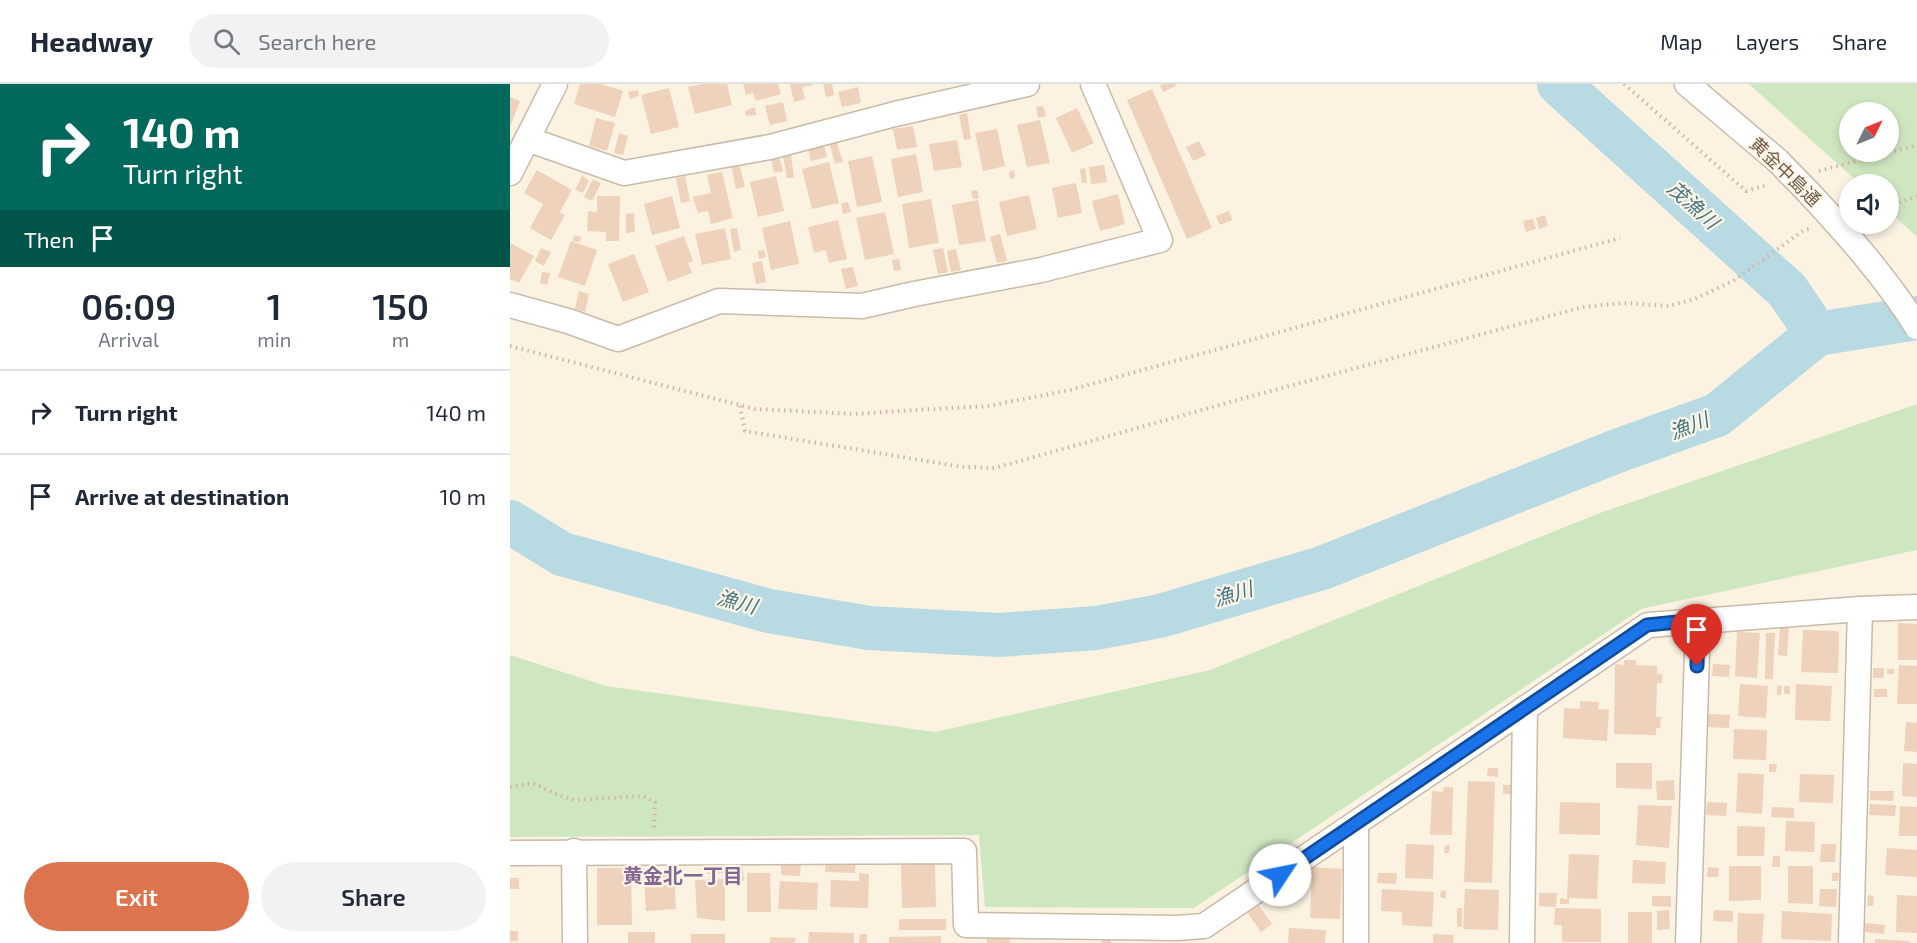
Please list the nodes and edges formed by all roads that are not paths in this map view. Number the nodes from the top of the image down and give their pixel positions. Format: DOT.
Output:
graph roads {
  1 [pos="555,84"];
  2 [pos="1027,84"];
  3 [pos="1687,84"];
  4 [pos="1100,87"];
  5 [pos="527,139"];
  6 [pos="510,171"];
  7 [pos="510,305"];
  8 [pos="1917,327"];
  9 [pos="1917,607"];
  10 [pos="1860,609"];
  11 [pos="1698,620"];
  12 [pos="1525,708"];
  13 [pos="1356,824"];
  14 [pos="574,851"];
  15 [pos="510,853"];
  16 [pos="966,934"];
  17 [pos="1178,936"];
  18 [pos="575,943"];
  19 [pos="1356,943"];
  20 [pos="1522,943"];
  21 [pos="1688,943"];
  22 [pos="1851,943"];
  1 -- 5 [label="street"];
  2 -- 5 [label="street"];
  3 -- 8 [label="street, 黄金中島通, bridge"];
  4 -- 7 [label="street"];
  5 -- 6 [label="street"];
  9 -- 10 [label="street"];
  10 -- 11 [label="street"];
  10 -- 22 [label="street"];
  11 -- 12 [label="street"];
  11 -- 21 [label="street"];
  12 -- 13 [label="street"];
  12 -- 20 [label="street"];
  13 -- 17 [label="street"];
  13 -- 19 [label="street"];
  14 -- 15 [label="street"];
  14 -- 16 [label="street"];
  14 -- 18 [label="street"];
  16 -- 17 [label="street"];
}
